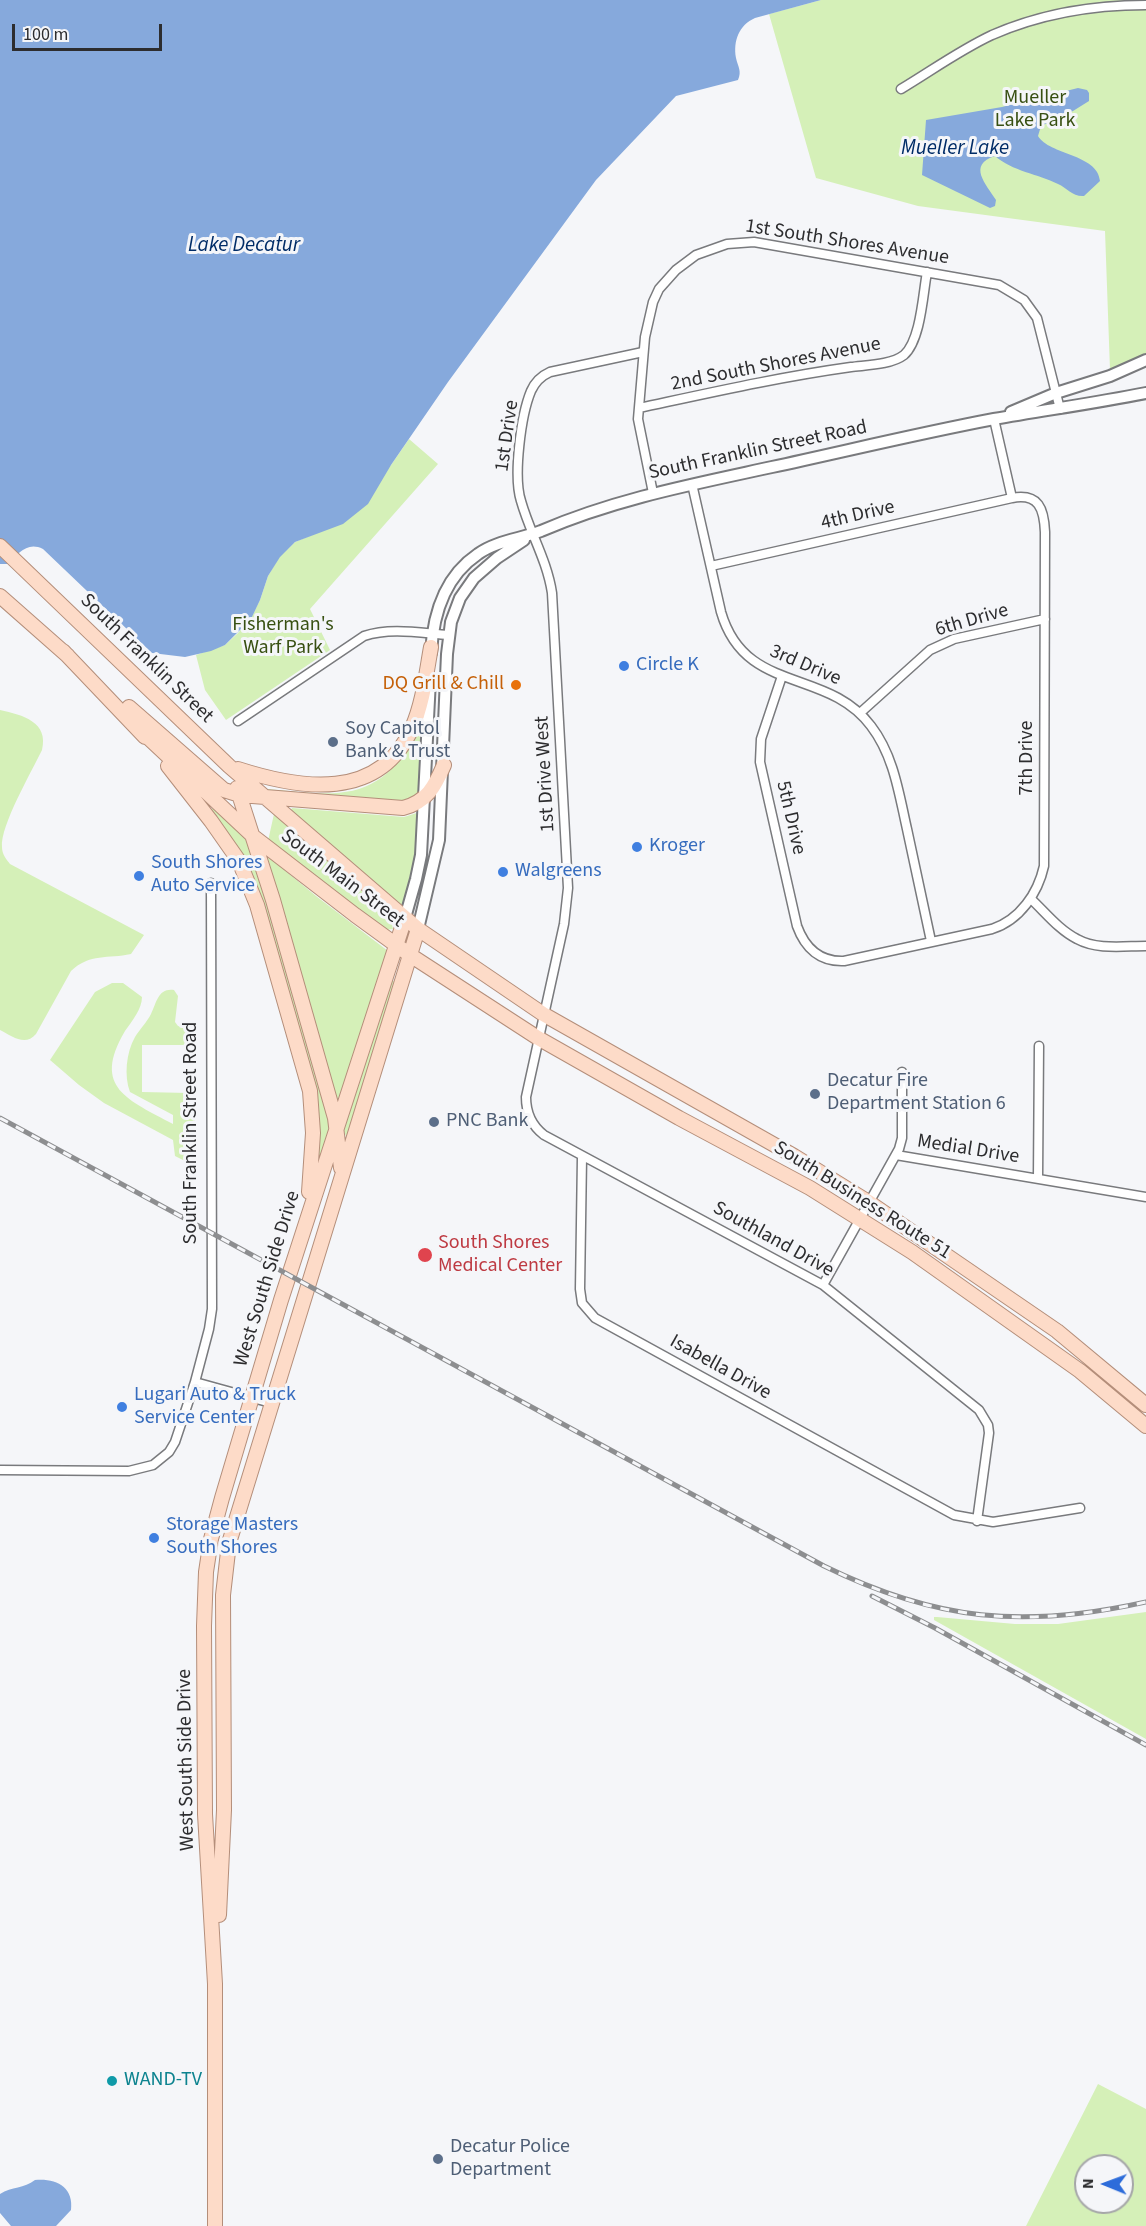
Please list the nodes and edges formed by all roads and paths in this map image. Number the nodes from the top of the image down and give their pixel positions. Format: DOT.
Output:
graph roads {
  1 [pos="1146,5"];
  2 [pos="901,89"];
  3 [pos="927,272"];
  4 [pos="644,352"];
  5 [pos="1146,360"];
  6 [pos="1146,390"];
  7 [pos="1056,393"];
  8 [pos="639,408"];
  9 [pos="1060,409"];
  10 [pos="994,419"];
  11 [pos="692,484"];
  12 [pos="653,493"];
  13 [pos="1012,498"];
  14 [pos="534,534"];
  15 [pos="0,546"];
  16 [pos="711,566"];
  17 [pos="0,596"];
  18 [pos="1044,619"];
  19 [pos="448,635"];
  20 [pos="432,641"];
  21 [pos="63,651"];
  22 [pos="782,676"];
  23 [pos="860,713"];
  24 [pos="238,721"];
  25 [pos="140,730"];
  26 [pos="444,765"];
  27 [pos="229,766"];
  28 [pos="240,795"];
  29 [pos="268,797"];
  30 [pos="425,798"];
  31 [pos="254,837"];
  32 [pos="211,883"];
  33 [pos="1031,899"];
  34 [pos="405,918"];
  35 [pos="418,929"];
  36 [pos="931,941"];
  37 [pos="396,944"];
  38 [pos="1146,946"];
  39 [pos="410,955"];
  40 [pos="824,958"];
  41 [pos="543,1014"];
  42 [pos="538,1038"];
  43 [pos="1039,1046"];
  44 [pos="902,1072"];
  45 [pos="337,1127"];
  46 [pos="896,1155"];
  47 [pos="582,1157"];
  48 [pos="1038,1178"];
  49 [pos="340,1183"];
  50 [pos="1146,1197"];
  51 [pos="870,1203"];
  52 [pos="860,1218"];
  53 [pos="294,1260"];
  54 [pos="823,1285"];
  55 [pos="195,1382"];
  56 [pos="252,1398"];
  57 [pos="271,1403"];
  58 [pos="1146,1405"];
  59 [pos="1146,1426"];
  60 [pos="0,1470"];
  61 [pos="1080,1508"];
  62 [pos="977,1521"];
  63 [pos="215,1984"];
  64 [pos="215,2226"];
  1 -- 2 [label="street"];
  3 -- 4 [label="street, 1st South Shores Avenue"];
  3 -- 7 [label="street, 1st South Shores Avenue"];
  3 -- 8 [label="street, 2nd South Shores Avenue"];
  4 -- 8 [label="street, 1st South Shores Avenue"];
  4 -- 14 [label="street, 1st Drive"];
  5 -- 7 [label="street, South Franklin Street Road"];
  6 -- 9 [label="street, South Franklin Street Road"];
  7 -- 9 [label="street, 1st South Shores Avenue"];
  7 -- 10 [label="street, South Franklin Street Road"];
  8 -- 12 [label="street, 1st South Shores Avenue"];
  9 -- 10 [label="street, South Franklin Street Road"];
  10 -- 11 [label="street, South Franklin Street Road"];
  10 -- 13 [label="street"];
  11 -- 12 [label="street, South Franklin Street Road"];
  11 -- 16 [label="street, 3rd Drive"];
  12 -- 14 [label="street, South Franklin Street Road"];
  13 -- 16 [label="street, 4th Drive"];
  13 -- 18 [label="street, 7th Drive"];
  14 -- 19 [label="street, South Franklin Street Road"];
  14 -- 20 [label="street, South Franklin Street Road"];
  14 -- 41 [label="street, 1st Drive West"];
  15 -- 27 [label="main road, South Franklin Street"];
  16 -- 22 [label="street, 3rd Drive"];
  17 -- 21 [label="main road"];
  18 -- 23 [label="street, 6th Drive"];
  18 -- 33 [label="street, 7th Drive"];
  19 -- 20 [label="street"];
  19 -- 26 [label="street, South Franklin Street Road"];
  20 -- 24 [label="street"];
  20 -- 27 [label="main road"];
  20 -- 30 [label="street, South Franklin Street Road"];
  21 -- 25 [label="main road"];
  21 -- 28 [label="main road"];
  22 -- 23 [label="street, 3rd Drive"];
  22 -- 40 [label="street, 5th Drive"];
  23 -- 36 [label="street, 3rd Drive"];
  25 -- 31 [label="main road, South Main Street"];
  25 -- 53 [label="main road"];
  26 -- 30 [label="main road"];
  26 -- 35 [label="street, South Franklin Street Road"];
  27 -- 28 [label="main road"];
  27 -- 29 [label="main road, South Franklin Street"];
  28 -- 29 [label="main road"];
  28 -- 31 [label="main road"];
  29 -- 30 [label="main road"];
  29 -- 34 [label="main road, South Main Street"];
  30 -- 34 [label="street, South Franklin Street Road"];
  31 -- 37 [label="main road, South Main Street"];
  31 -- 45 [label="main road"];
  32 -- 55 [label="street, South Franklin Street Road"];
  33 -- 36 [label="street, 7th Drive"];
  33 -- 38 [label="street"];
  34 -- 35 [label="main road, South Main Street"];
  34 -- 37 [label="main road, West South Side Drive"];
  35 -- 39 [label="main road, South Franklin Street Road"];
  35 -- 41 [label="main road, South Main Street"];
  36 -- 40 [label="street, 7th Drive"];
  37 -- 39 [label="main road, South Main Street"];
  37 -- 45 [label="main road, West South Side Drive"];
  39 -- 42 [label="main road, South Main Street"];
  39 -- 49 [label="main road, West South Side Drive"];
  41 -- 42 [label="street, Southland Drive"];
  41 -- 51 [label="main road, South Business Route 51"];
  42 -- 47 [label="street, Southland Drive"];
  42 -- 52 [label="main road, South Business Route 51"];
  43 -- 48 [label="street"];
  44 -- 46 [label="street"];
  45 -- 49 [label="main road"];
  45 -- 53 [label="main road, West South Side Drive"];
  46 -- 48 [label="street, Medial Drive"];
  46 -- 51 [label="street, Medial Drive"];
  47 -- 54 [label="street, Southland Drive"];
  47 -- 62 [label="street, Isabella Drive"];
  48 -- 50 [label="street, Medial Drive"];
  49 -- 57 [label="main road, West South Side Drive"];
  51 -- 52 [label="street, Medial Drive"];
  51 -- 58 [label="main road, South Business Route 51"];
  52 -- 54 [label="street, Medial Drive"];
  52 -- 59 [label="main road, South Business Route 51"];
  53 -- 56 [label="main road, West South Side Drive"];
  54 -- 62 [label="street, Southland Drive"];
  55 -- 56 [label="street"];
  55 -- 60 [label="street, South Franklin Street Road"];
  56 -- 57 [label="street"];
  56 -- 63 [label="main road, West South Side Drive"];
  57 -- 63 [label="main road, West South Side Drive"];
  61 -- 62 [label="street"];
  63 -- 64 [label="main road, West South Side Drive"];
}
